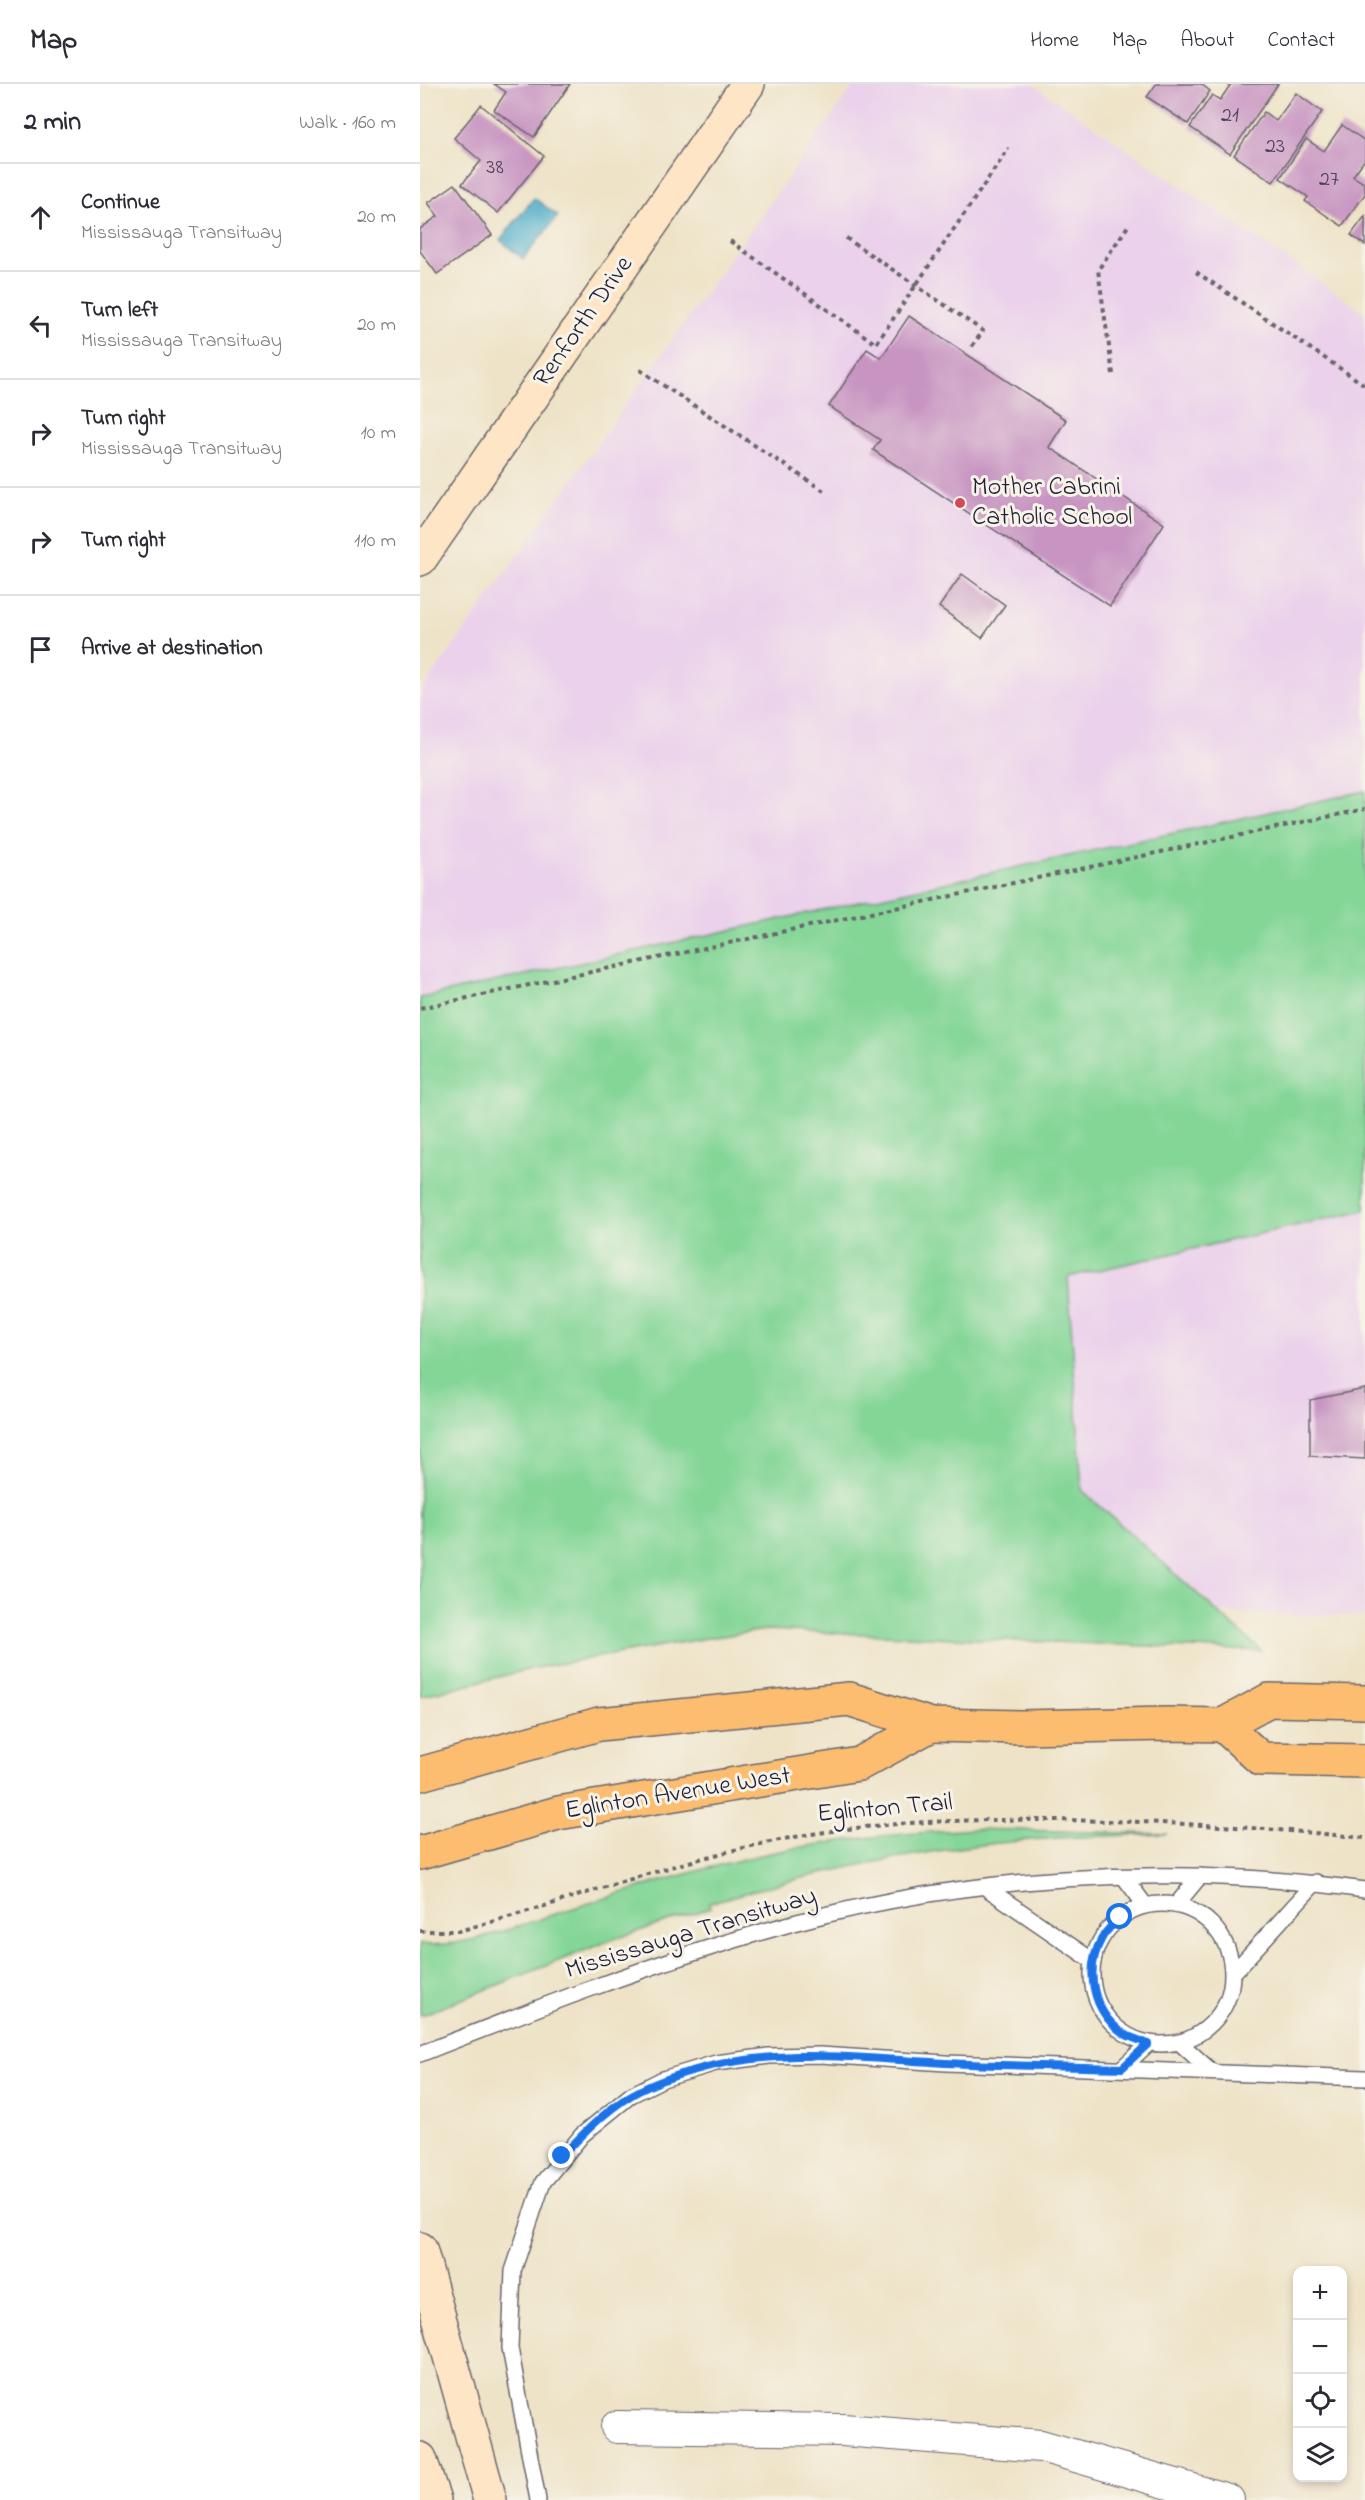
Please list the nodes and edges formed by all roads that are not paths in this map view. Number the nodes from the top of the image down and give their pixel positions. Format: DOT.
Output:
graph roads {
  1 [pos="748,84"];
  2 [pos="420,559"];
  3 [pos="1365,1702"];
  4 [pos="931,1725"];
  5 [pos="1223,1725"];
  6 [pos="1365,1761"];
  7 [pos="420,1774"];
  8 [pos="420,1853"];
  9 [pos="1200,1876"];
  10 [pos="1124,1877"];
  11 [pos="1316,1882"];
  12 [pos="985,1887"];
  13 [pos="1365,1890"];
  14 [pos="1177,1904"];
  15 [pos="1145,1905"];
  16 [pos="1093,1961"];
  17 [pos="1234,1972"];
  18 [pos="1180,2043"];
  19 [pos="1148,2044"];
  20 [pos="420,2054"];
  21 [pos="1122,2068"];
  22 [pos="1212,2072"];
  23 [pos="1365,2078"];
  24 [pos="420,2249"];
  25 [pos="617,2427"];
  26 [pos="420,2459"];
  27 [pos="434,2500"];
  28 [pos="490,2500"];
  29 [pos="538,2500"];
  30 [pos="1228,2500"];
  1 -- 2 [label="main road, Renforth Drive"];
  3 -- 5 [label="main road, Eglinton Avenue West"];
  4 -- 5 [label="main road, Eglinton Avenue West"];
  4 -- 7 [label="main road, Eglinton Avenue West"];
  4 -- 8 [label="main road, Eglinton Avenue West"];
  5 -- 6 [label="main road"];
  9 -- 10 [label="lane, Mississauga Transitway"];
  9 -- 11 [label="lane, Mississauga Transitway"];
  9 -- 14 [label="lane"];
  10 -- 12 [label="lane, Mississauga Transitway"];
  10 -- 15 [label="lane"];
  11 -- 13 [label="lane, Mississauga Transitway"];
  11 -- 17 [label="lane"];
  12 -- 16 [label="lane"];
  12 -- 20 [label="lane, Mississauga Transitway"];
  14 -- 15 [label="lane"];
  14 -- 17 [label="lane"];
  15 -- 16 [label="lane"];
  16 -- 19 [label="lane"];
  17 -- 18 [label="lane"];
  18 -- 19 [label="lane"];
  18 -- 22 [label="lane"];
  19 -- 21 [label="lane"];
  21 -- 22 [label="lane"];
  21 -- 29 [label="lane"];
  22 -- 23 [label="lane"];
  24 -- 28 [label="main road"];
  25 -- 30 [label="street"];
  26 -- 27 [label="main road"];
}
